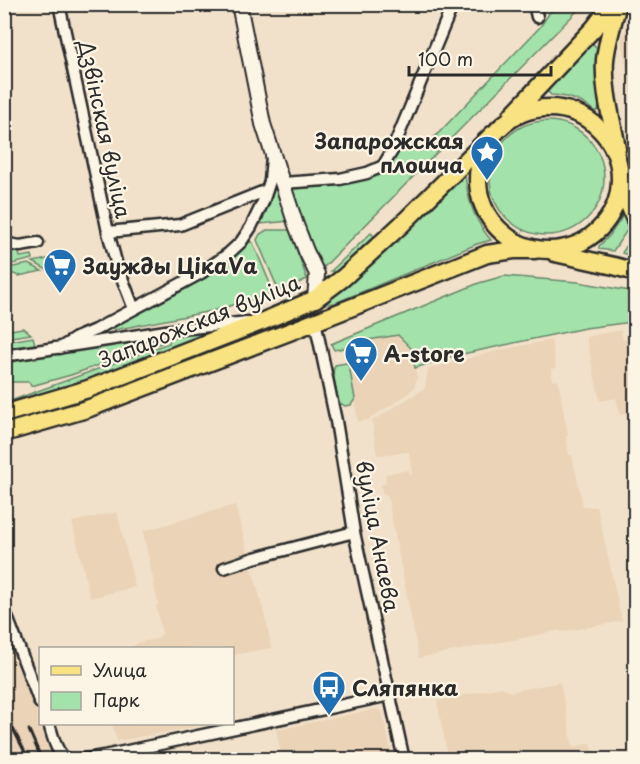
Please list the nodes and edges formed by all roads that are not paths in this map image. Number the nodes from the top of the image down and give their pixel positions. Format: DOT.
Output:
graph roads {
  1 [pos="59,4"];
  2 [pos="239,4"];
  3 [pos="453,4"];
  4 [pos="534,4"];
  5 [pos="612,4"];
  6 [pos="618,4"];
  7 [pos="537,16"];
  8 [pos="499,128"];
  9 [pos="272,156"];
  10 [pos="620,169"];
  11 [pos="282,183"];
  12 [pos="267,190"];
  13 [pos="636,222"];
  14 [pos="108,232"];
  15 [pos="4,243"];
  16 [pos="38,243"];
  17 [pos="539,250"];
  18 [pos="636,272"];
  19 [pos="317,274"];
  20 [pos="343,278"];
  21 [pos="315,299"];
  22 [pos="134,309"];
  23 [pos="266,320"];
  24 [pos="315,321"];
  25 [pos="60,348"];
  26 [pos="4,356"];
  27 [pos="4,414"];
  28 [pos="4,433"];
  29 [pos="354,532"];
  30 [pos="224,568"];
  31 [pos="4,609"];
  32 [pos="390,695"];
  33 [pos="39,700"];
  34 [pos="50,725"];
  35 [pos="64,756"];
  36 [pos="81,759"];
  37 [pos="404,759"];
  1 -- 14 [label="street, Дзвінская вуліца"];
  2 -- 9 [label="street"];
  3 -- 11 [label="street"];
  4 -- 7 [label="street"];
  5 -- 8 [label="main road, Запарожская вуліца"];
  6 -- 10 [label="main road"];
  8 -- 10 [label="main road"];
  8 -- 17 [label="main road"];
  8 -- 20 [label="main road, Запарожская вуліца"];
  9 -- 11 [label="street"];
  9 -- 12 [label="street, Запарожская вуліца"];
  10 -- 13 [label="main road"];
  10 -- 17 [label="main road"];
  11 -- 19 [label="street"];
  12 -- 14 [label="street"];
  12 -- 22 [label="street, Запарожская вуліца"];
  14 -- 22 [label="street, Дзвінская вуліца"];
  15 -- 16 [label="street"];
  17 -- 18 [label="main road"];
  17 -- 24 [label="main road, Запарожская вуліца"];
  19 -- 20 [label="street"];
  19 -- 21 [label="street"];
  20 -- 21 [label="main road, Запарожская вуліца"];
  21 -- 23 [label="main road, Запарожская вуліца"];
  22 -- 25 [label="street, Запарожская вуліца"];
  23 -- 25 [label="street"];
  23 -- 27 [label="main road, Запарожская вуліца"];
  24 -- 28 [label="main road, Запарожская вуліца"];
  24 -- 29 [label="street, вуліца Анаева"];
  25 -- 26 [label="street"];
  29 -- 30 [label="street"];
  29 -- 32 [label="street, вуліца Анаева"];
  31 -- 33 [label="street"];
  32 -- 36 [label="street"];
  32 -- 37 [label="street, вуліца Анаева"];
  34 -- 35 [label="street"];
}
